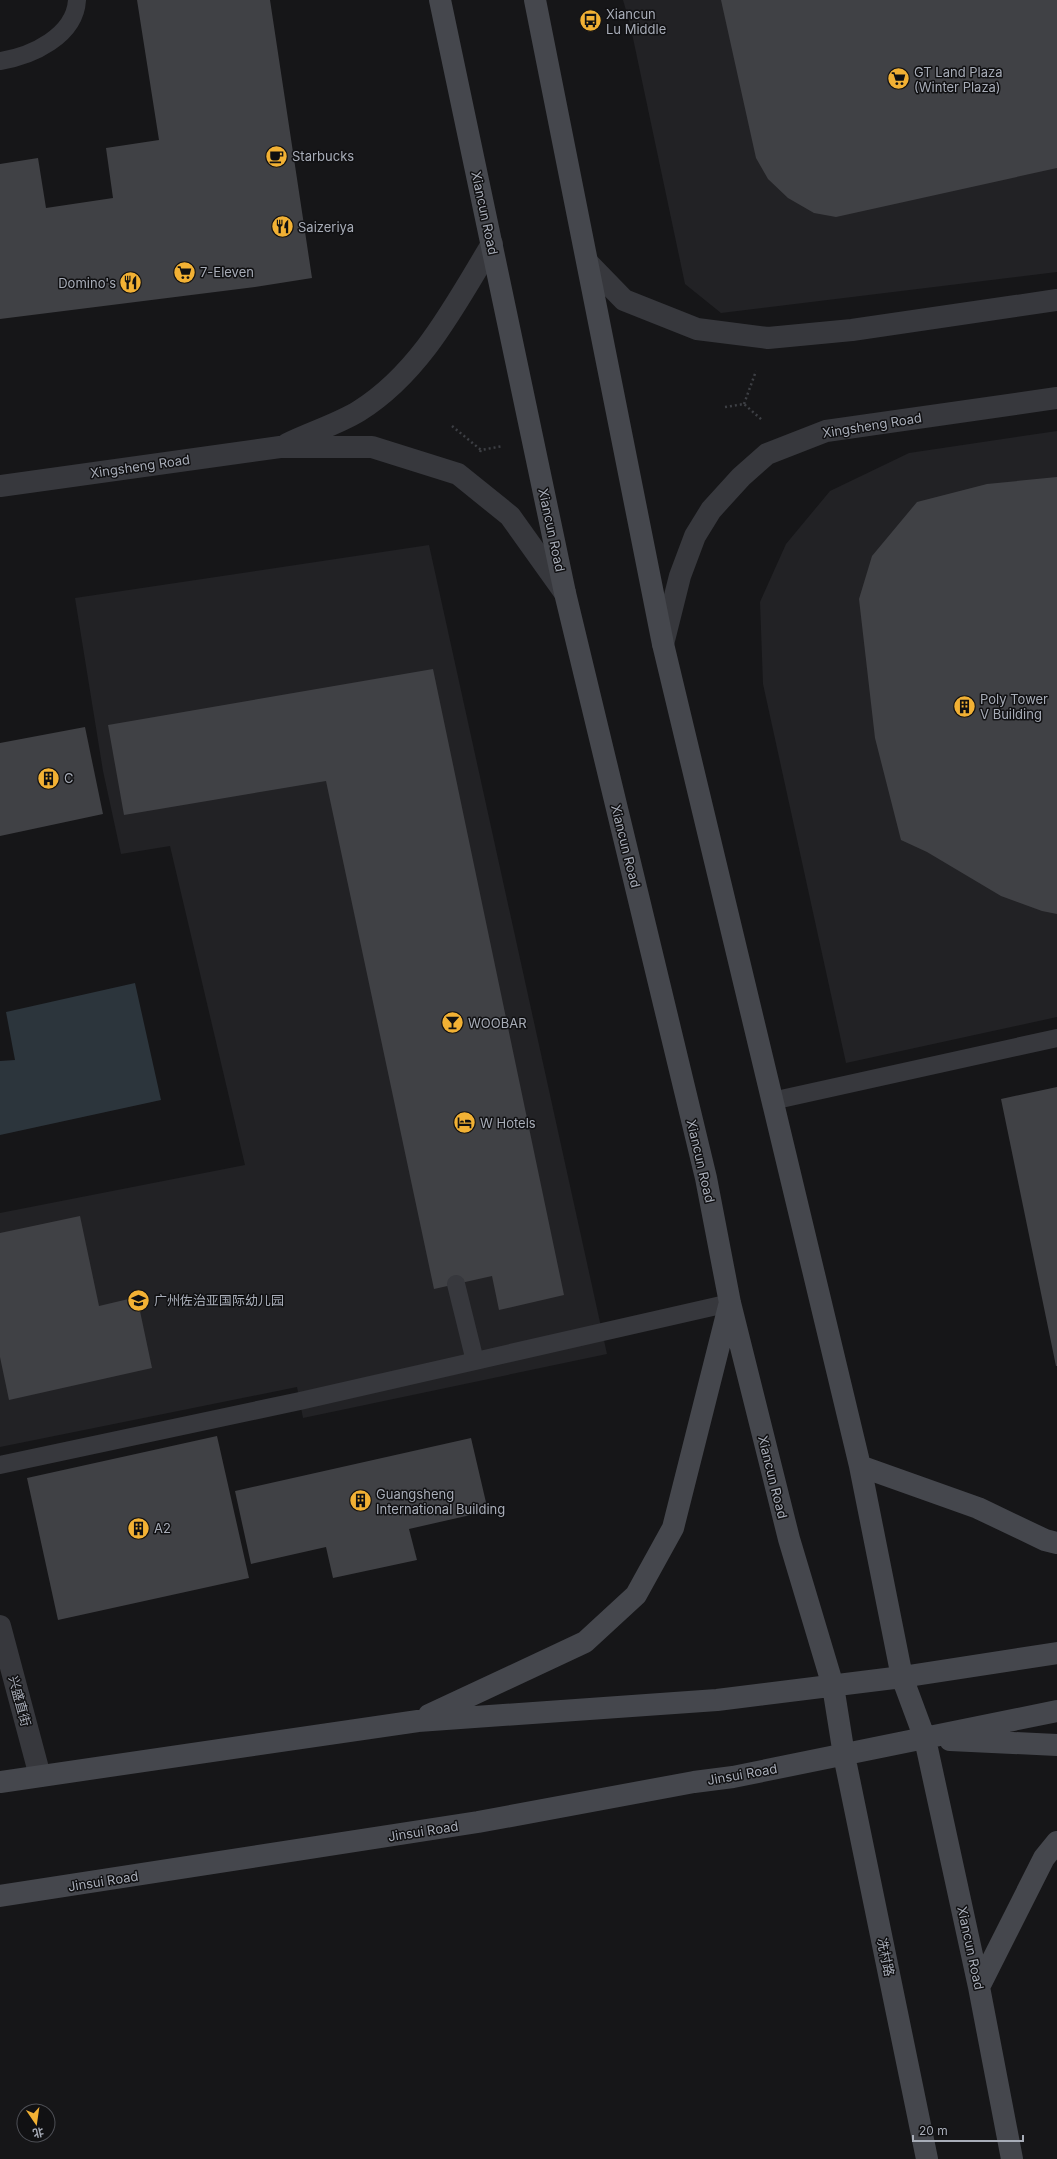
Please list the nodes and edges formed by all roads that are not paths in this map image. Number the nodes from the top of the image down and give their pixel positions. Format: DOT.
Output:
graph roads {
  1 [pos="77,0"];
  2 [pos="440,0"];
  3 [pos="535,0"];
  4 [pos="0,61"];
  5 [pos="492,244"];
  6 [pos="588,263"];
  7 [pos="1057,300"];
  8 [pos="1057,398"];
  9 [pos="280,447"];
  10 [pos="0,486"];
  11 [pos="566,593"];
  12 [pos="663,644"];
  13 [pos="1057,1038"];
  14 [pos="772,1101"];
  15 [pos="456,1284"];
  16 [pos="730,1303"];
  17 [pos="475,1362"];
  18 [pos="0,1465"];
  19 [pos="860,1466"];
  20 [pos="1057,1543"];
  21 [pos="0,1626"];
  22 [pos="1057,1653"];
  23 [pos="902,1677"];
  24 [pos="834,1686"];
  25 [pos="1057,1711"];
  26 [pos="418,1721"];
  27 [pos="925,1739"];
  28 [pos="1057,1745"];
  29 [pos="844,1755"];
  30 [pos="40,1776"];
  31 [pos="0,1782"];
  32 [pos="1057,1842"];
  33 [pos="0,1896"];
  34 [pos="979,1987"];
  35 [pos="927,2159"];
  36 [pos="1012,2159"];
  1 -- 4 [label="lane"];
  2 -- 5 [label="main road, Xiancun Road"];
  3 -- 6 [label="main road"];
  5 -- 9 [label="street"];
  5 -- 11 [label="main road, Xiancun Road"];
  6 -- 7 [label="street"];
  6 -- 12 [label="main road"];
  8 -- 12 [label="street, Xingsheng Road"];
  9 -- 10 [label="street, Xingsheng Road"];
  9 -- 11 [label="street"];
  11 -- 16 [label="main road, Xiancun Road"];
  12 -- 14 [label="main road"];
  13 -- 14 [label="lane"];
  14 -- 19 [label="main road"];
  15 -- 17 [label="lane"];
  16 -- 17 [label="lane"];
  16 -- 24 [label="main road, Xiancun Road"];
  16 -- 26 [label="main road"];
  17 -- 18 [label="lane"];
  19 -- 20 [label="main road"];
  19 -- 23 [label="main road"];
  21 -- 30 [label="street, 兴盛直街"];
  22 -- 23 [label="main road"];
  23 -- 24 [label="main road"];
  23 -- 27 [label="main road, Xiancun Road"];
  24 -- 26 [label="main road"];
  24 -- 29 [label="main road, Xiancun Road"];
  25 -- 27 [label="main road"];
  26 -- 30 [label="main road"];
  27 -- 28 [label="main road"];
  27 -- 29 [label="main road, Jinsui Road"];
  27 -- 34 [label="main road, Xiancun Road"];
  29 -- 33 [label="main road, Jinsui Road"];
  29 -- 35 [label="main road, 冼村路"];
  30 -- 31 [label="main road"];
  32 -- 34 [label="main road"];
  34 -- 36 [label="main road, Xiancun Road"];
}
